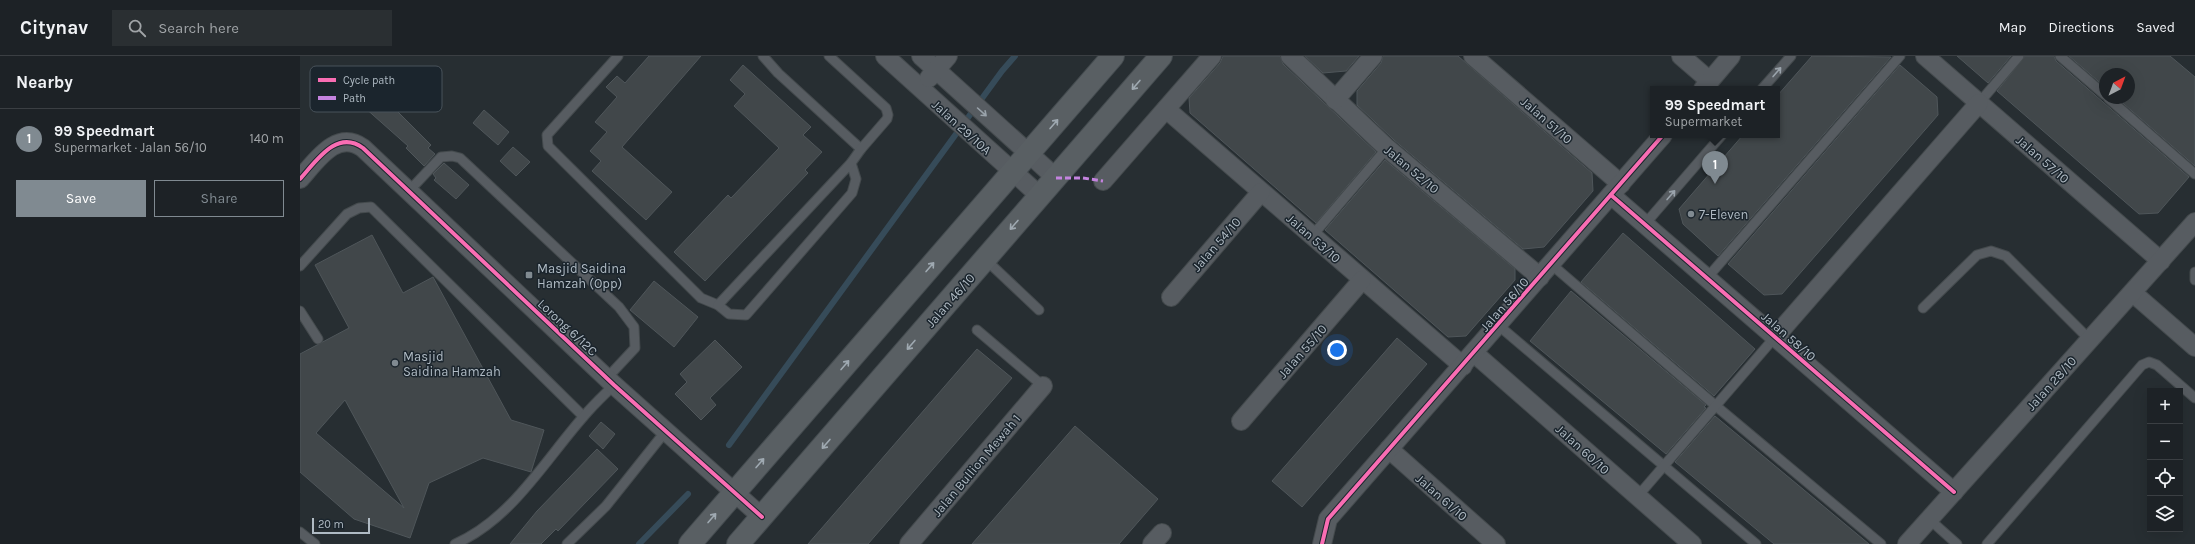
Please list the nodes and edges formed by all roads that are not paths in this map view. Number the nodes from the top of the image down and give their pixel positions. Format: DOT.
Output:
graph roads {
  1 [pos="618,56"];
  2 [pos="763,56"];
  3 [pos="829,56"];
  4 [pos="885,56"];
  5 [pos="911,56"];
  6 [pos="920,56"];
  7 [pos="948,56"];
  8 [pos="1113,56"];
  9 [pos="1161,56"];
  10 [pos="1212,56"];
  11 [pos="1290,56"];
  12 [pos="1373,56"];
  13 [pos="1473,56"];
  14 [pos="1681,56"];
  15 [pos="1731,56"];
  16 [pos="1791,56"];
  17 [pos="1900,56"];
  18 [pos="1925,56"];
  19 [pos="2019,56"];
  20 [pos="2060,56"];
  21 [pos="899,69"];
  22 [pos="936,70"];
  23 [pos="1706,85"];
  24 [pos="1765,86"];
  25 [pos="919,89"];
  26 [pos="2099,91"];
  27 [pos="1335,100"];
  28 [pos="1979,103"];
  29 [pos="2115,104"];
  30 [pos="1166,109"];
  31 [pos="1660,138"];
  32 [pos="1719,138"];
  33 [pos="1386,148"];
  34 [pos="861,149"];
  35 [pos="1029,154"];
  36 [pos="851,164"];
  37 [pos="1013,172"];
  38 [pos="2195,174"];
  39 [pos="300,178"];
  40 [pos="1056,178"];
  41 [pos="1104,181"];
  42 [pos="1616,189"];
  43 [pos="409,191"];
  44 [pos="1261,192"];
  45 [pos="1040,196"];
  46 [pos="1645,224"];
  47 [pos="2194,225"];
  48 [pos="1312,236"];
  49 [pos="985,259"];
  50 [pos="2161,261"];
  51 [pos="300,266"];
  52 [pos="1546,270"];
  53 [pos="2195,272"];
  54 [pos="1707,278"];
  55 [pos="1362,280"];
  56 [pos="2195,280"];
  57 [pos="2133,293"];
  58 [pos="1171,297"];
  59 [pos="718,305"];
  60 [pos="1923,308"];
  61 [pos="1039,310"];
  62 [pos="300,311"];
  63 [pos="1498,325"];
  64 [pos="977,330"];
  65 [pos="1775,337"];
  66 [pos="318,339"];
  67 [pos="2090,340"];
  68 [pos="2195,347"];
  69 [pos="1474,353"];
  70 [pos="1463,366"];
  71 [pos="610,381"];
  72 [pos="1043,386"];
  73 [pos="2195,398"];
  74 [pos="1716,406"];
  75 [pos="583,416"];
  76 [pos="1241,422"];
  77 [pos="665,432"];
  78 [pos="1389,450"];
  79 [pos="1664,466"];
  80 [pos="1954,492"];
  81 [pos="734,493"];
  82 [pos="1637,496"];
  83 [pos="762,517"];
  84 [pos="1929,519"];
  85 [pos="300,532"];
  86 [pos="316,544"];
  87 [pos="455,544"];
  88 [pos="567,544"];
  89 [pos="690,544"];
  90 [pos="738,544"];
  91 [pos="909,544"];
  92 [pos="1322,544"];
  93 [pos="1496,544"];
  94 [pos="1692,544"];
  95 [pos="1756,544"];
  96 [pos="1881,544"];
  97 [pos="1906,544"];
  98 [pos="1957,544"];
  99 [pos="1987,544"];
  1 -- 59 [label="lane"];
  2 -- 34 [label="lane"];
  3 -- 34 [label="lane"];
  4 -- 21 [label="street, Jalan 29/10A"];
  5 -- 21 [label="street"];
  6 -- 22 [label="street, Jalan 29/10A"];
  7 -- 22 [label="street"];
  35 -- 8 [label="main road, one-way"];
  9 -- 40 [label="main road, Jalan 46/10, one-way"];
  10 -- 30 [label="street"];
  11 -- 27 [label="street, Jalan 52/10"];
  12 -- 27 [label="street"];
  13 -- 42 [label="street, Jalan 51/10"];
  14 -- 23 [label="street"];
  15 -- 23 [label="street"];
  24 -- 16 [label="lane, one-way"];
  17 -- 54 [label="lane"];
  18 -- 28 [label="street, Jalan 57/10"];
  19 -- 28 [label="lane"];
  20 -- 26 [label="lane"];
  21 -- 25 [label="street, Jalan 29/10A"];
  22 -- 25 [label="street"];
  22 -- 35 [label="street, Jalan 29/10A, one-way"];
  25 -- 37 [label="street, Jalan 29/10A"];
  27 -- 33 [label="street, Jalan 52/10"];
  28 -- 50 [label="street, Jalan 57/10"];
  28 -- 65 [label="street, Jalan 58/10"];
  29 -- 38 [label="lane"];
  30 -- 41 [label="street"];
  30 -- 44 [label="street, Jalan 53/10"];
  31 -- 42 [label="street, Jalan 56/10"];
  46 -- 32 [label="lane, one-way"];
  33 -- 48 [label="lane"];
  33 -- 52 [label="street, Jalan 52/10"];
  34 -- 36 [label="lane"];
  35 -- 37 [label="main road"];
  35 -- 40 [label="street, Jalan 29/10A"];
  36 -- 59 [label="lane"];
  36 -- 59 [label="lane"];
  37 -- 45 [label="street, Jalan 29/10A"];
  81 -- 37 [label="main road, one-way"];
  39 -- 43 [label="street, Lorong 6/12C"];
  40 -- 45 [label="main road, Jalan 46/10"];
  42 -- 46 [label="street, Jalan 58/10"];
  42 -- 52 [label="street, Jalan 56/10"];
  43 -- 71 [label="street, Lorong 6/12C"];
  43 -- 71 [label="lane"];
  44 -- 48 [label="street, Jalan 53/10"];
  44 -- 58 [label="street, Jalan 54/10"];
  45 -- 49 [label="main road, Jalan 46/10, one-way"];
  46 -- 54 [label="street, Jalan 58/10"];
  47 -- 50 [label="street, Jalan 28/10"];
  48 -- 55 [label="street, Jalan 53/10"];
  49 -- 61 [label="lane"];
  49 -- 83 [label="main road, Jalan 46/10, one-way"];
  50 -- 57 [label="street, Jalan 28/10"];
  51 -- 75 [label="lane"];
  52 -- 63 [label="street, Jalan 56/10"];
  52 -- 74 [label="lane"];
  53 -- 56 [label="lane"];
  54 -- 65 [label="street, Jalan 58/10"];
  55 -- 70 [label="street, Jalan 53/10"];
  55 -- 76 [label="street, Jalan 55/10"];
  57 -- 67 [label="street, Jalan 28/10"];
  57 -- 68 [label="street"];
  60 -- 67 [label="lane"];
  62 -- 66 [label="lane"];
  63 -- 69 [label="street, Jalan 56/10"];
  63 -- 79 [label="lane"];
  64 -- 72 [label="lane"];
  65 -- 74 [label="lane"];
  65 -- 80 [label="street, Jalan 58/10"];
  67 -- 80 [label="street, Jalan 28/10"];
  69 -- 70 [label="street, Jalan 56/10"];
  69 -- 82 [label="street, Jalan 60/10"];
  70 -- 78 [label="street, Jalan 56/10"];
  71 -- 75 [label="lane"];
  71 -- 77 [label="street, Lorong 6/12C"];
  72 -- 91 [label="street, Jalan Bullion Mewah 1"];
  73 -- 99 [label="lane"];
  74 -- 79 [label="lane"];
  74 -- 96 [label="lane"];
  75 -- 87 [label="lane"];
  77 -- 81 [label="street, Lorong 6/12C"];
  77 -- 88 [label="lane"];
  78 -- 92 [label="street, Jalan 56/10"];
  78 -- 93 [label="street, Jalan 61/10"];
  79 -- 82 [label="lane"];
  79 -- 95 [label="lane"];
  80 -- 84 [label="street, Jalan 28/10"];
  81 -- 83 [label="street, Lorong 6/12C"];
  89 -- 81 [label="main road, one-way"];
  82 -- 94 [label="street, Jalan 60/10"];
  83 -- 90 [label="main road, Jalan 46/10"];
  84 -- 97 [label="street, Jalan 28/10"];
  84 -- 98 [label="lane"];
  85 -- 86 [label="lane"];
}
